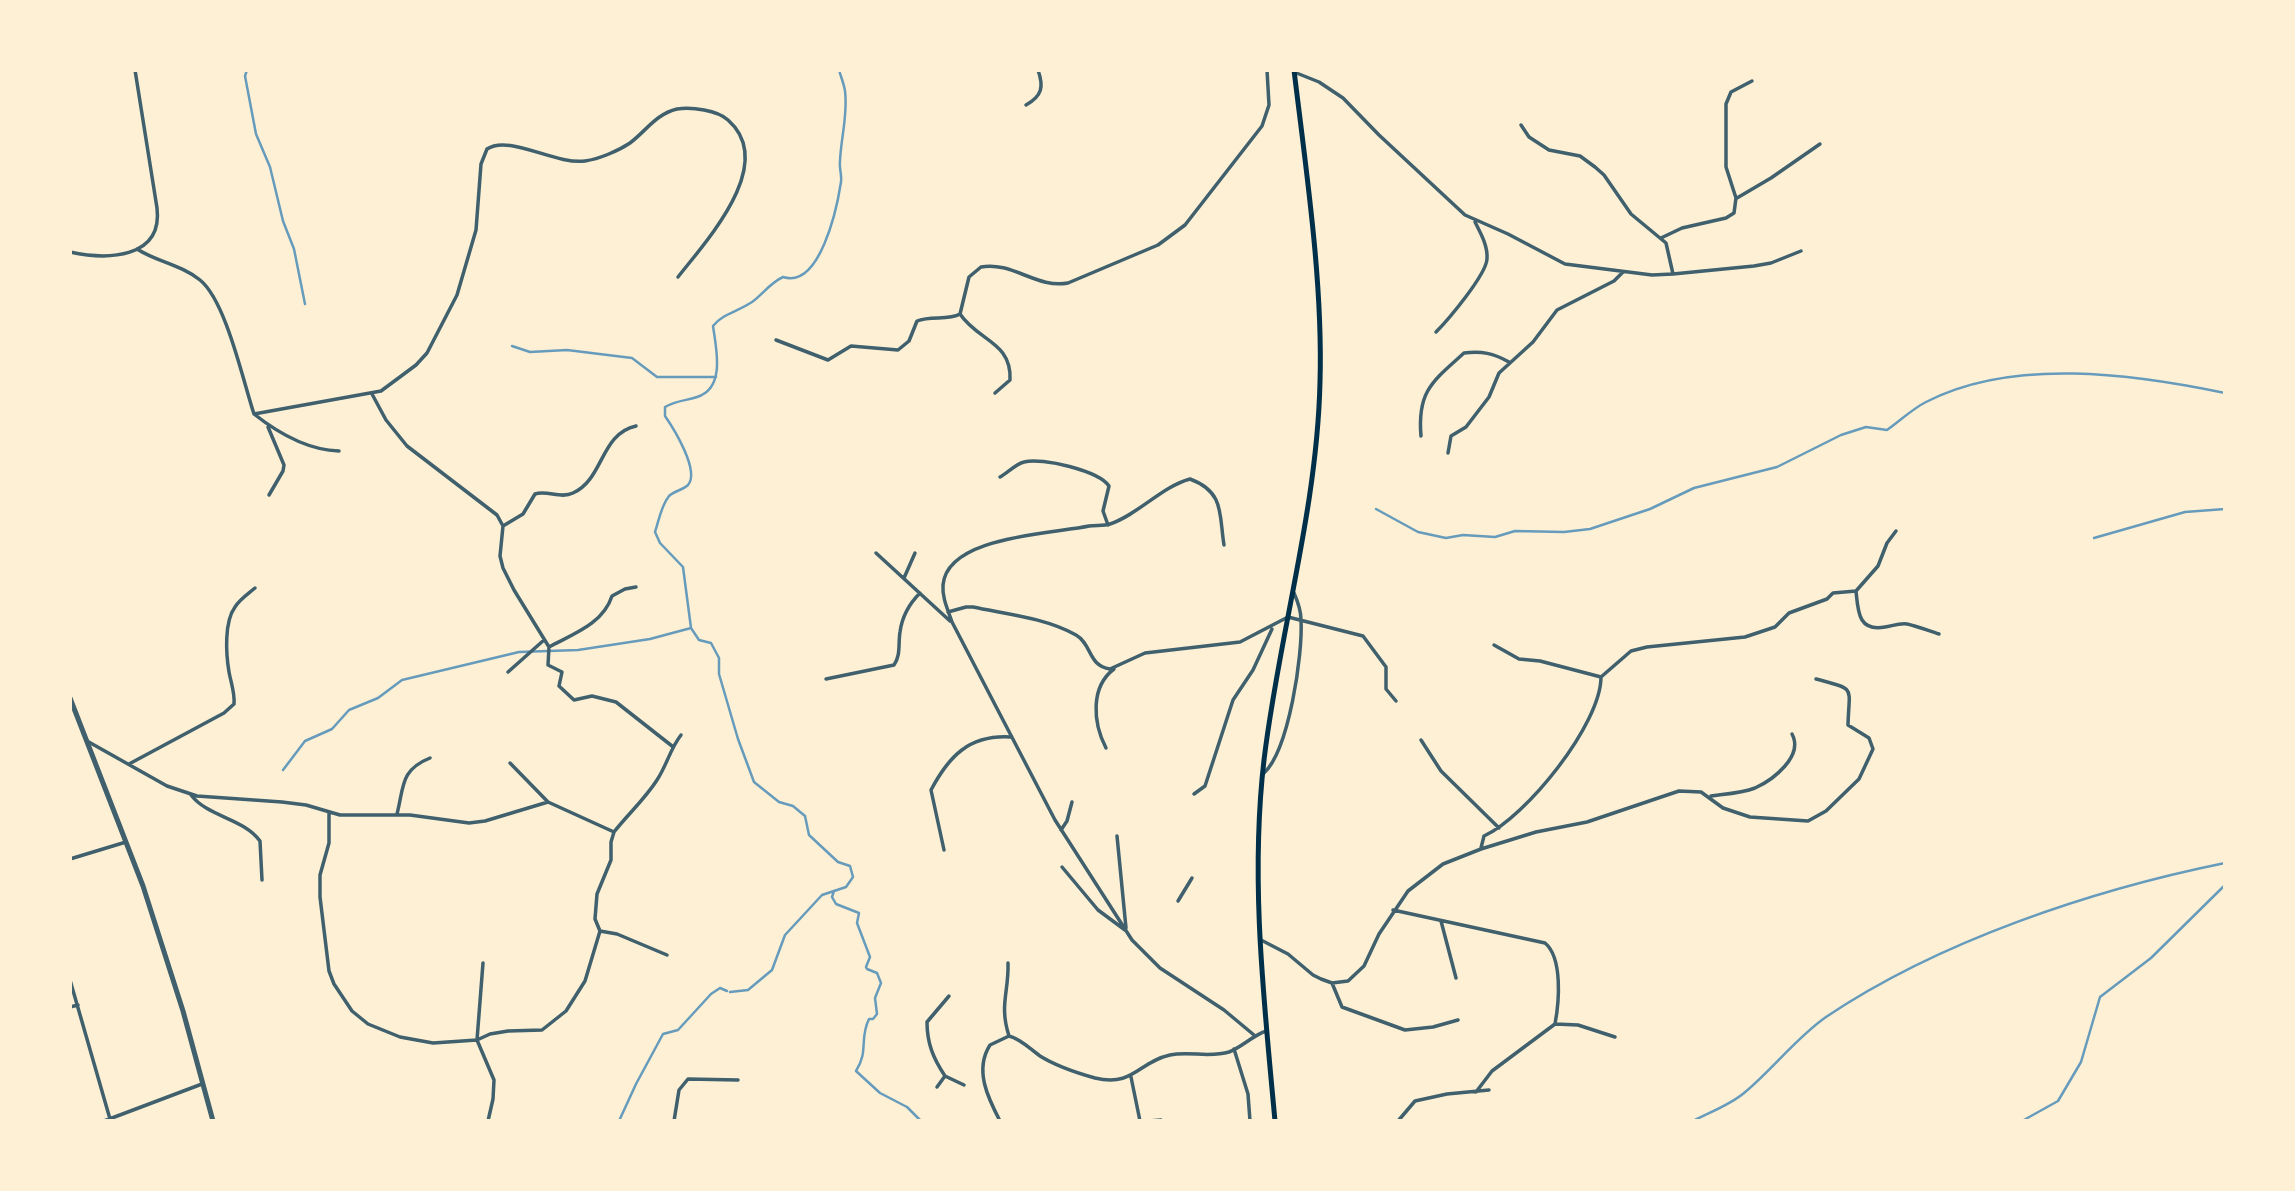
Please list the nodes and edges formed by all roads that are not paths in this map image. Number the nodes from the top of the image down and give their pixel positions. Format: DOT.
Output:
graph roads {
  1 [pos="135,70"];
  2 [pos="1038,70"];
  3 [pos="1267,70"];
  4 [pos="1294,71"];
  5 [pos="1752,81"];
  6 [pos="1026,105"];
  7 [pos="1521,125"];
  8 [pos="1820,144"];
  9 [pos="1736,198"];
  10 [pos="1474,220"];
  11 [pos="1661,238"];
  12 [pos="137,249"];
  13 [pos="1801,251"];
  14 [pos="70,252"];
  15 [pos="1623,272"];
  16 [pos="1673,274"];
  17 [pos="678,277"];
  18 [pos="960,314"];
  19 [pos="1437,332"];
  20 [pos="776,340"];
  21 [pos="1509,362"];
  22 [pos="995,393"];
  23 [pos="372,394"];
  24 [pos="254,414"];
  25 [pos="268,425"];
  26 [pos="636,426"];
  27 [pos="1421,436"];
  28 [pos="339,451"];
  29 [pos="1448,453"];
  30 [pos="1000,477"];
  31 [pos="269,495"];
  32 [pos="1108,525"];
  33 [pos="503,526"];
  34 [pos="1896,531"];
  35 [pos="1224,545"];
  36 [pos="876,553"];
  37 [pos="915,553"];
  38 [pos="904,578"];
  39 [pos="636,587"];
  40 [pos="255,588"];
  41 [pos="1293,591"];
  42 [pos="1856,591"];
  43 [pos="920,593"];
  44 [pos="948,612"];
  45 [pos="1288,617"];
  46 [pos="1301,620"];
  47 [pos="951,622"];
  48 [pos="1272,627"];
  49 [pos="1940,634"];
  50 [pos="544,640"];
  51 [pos="1494,645"];
  52 [pos="550,647"];
  53 [pos="1119,666"];
  54 [pos="508,672"];
  55 [pos="1601,677"];
  56 [pos="826,679"];
  57 [pos="1816,679"];
  58 [pos="70,698"];
  59 [pos="1396,701"];
  60 [pos="1791,734"];
  61 [pos="681,735"];
  62 [pos="1010,737"];
  63 [pos="87,740"];
  64 [pos="1420,740"];
  65 [pos="672,746"];
  66 [pos="1106,748"];
  67 [pos="430,758"];
  68 [pos="510,763"];
  69 [pos="129,764"];
  70 [pos="1262,774"];
  71 [pos="1194,794"];
  72 [pos="191,795"];
  73 [pos="1709,796"];
  74 [pos="548,802"];
  75 [pos="1072,802"];
  76 [pos="330,813"];
  77 [pos="397,814"];
  78 [pos="1499,828"];
  79 [pos="1061,830"];
  80 [pos="614,832"];
  81 [pos="1117,836"];
  82 [pos="126,842"];
  83 [pos="1481,849"];
  84 [pos="944,850"];
  85 [pos="70,859"];
  86 [pos="1062,867"];
  87 [pos="1192,878"];
  88 [pos="262,880"];
  89 [pos="1178,901"];
  90 [pos="1393,910"];
  91 [pos="1441,921"];
  92 [pos="1126,930"];
  93 [pos="600,931"];
  94 [pos="1261,940"];
  95 [pos="667,955"];
  96 [pos="484,963"];
  97 [pos="1008,963"];
  98 [pos="1456,978"];
  99 [pos="70,980"];
  100 [pos="1332,983"];
  101 [pos="949,996"];
  102 [pos="78,1005"];
  103 [pos="70,1007"];
  104 [pos="1458,1020"];
  105 [pos="1555,1024"];
  106 [pos="1267,1031"];
  107 [pos="1254,1035"];
  108 [pos="1009,1036"];
  109 [pos="1615,1037"];
  110 [pos="477,1040"];
  111 [pos="1234,1049"];
  112 [pos="945,1076"];
  113 [pos="1131,1077"];
  114 [pos="738,1080"];
  115 [pos="202,1084"];
  116 [pos="964,1085"];
  117 [pos="937,1087"];
  118 [pos="1489,1090"];
  119 [pos="1476,1092"];
  120 [pos="110,1119"];
  121 [pos="1161,1120"];
  122 [pos="104,1121"];
  123 [pos="213,1121"];
  124 [pos="488,1121"];
  125 [pos="674,1121"];
  126 [pos="1000,1121"];
  127 [pos="1140,1121"];
  128 [pos="1149,1121"];
  129 [pos="1250,1121"];
  130 [pos="1275,1121"];
  131 [pos="1398,1121"];
  1 -- 12 [label="street"];
  2 -- 6 [label="street"];
  3 -- 18 [label="street"];
  4 -- 10 [label="street"];
  4 -- 41 [label="main road"];
  5 -- 9 [label="street"];
  7 -- 11 [label="street"];
  8 -- 9 [label="street"];
  9 -- 11 [label="street"];
  10 -- 15 [label="street"];
  10 -- 19 [label="street"];
  11 -- 16 [label="street"];
  12 -- 14 [label="street"];
  12 -- 24 [label="street"];
  13 -- 16 [label="street"];
  15 -- 16 [label="street"];
  15 -- 21 [label="street"];
  17 -- 23 [label="street"];
  18 -- 20 [label="street"];
  18 -- 22 [label="street"];
  21 -- 27 [label="street"];
  21 -- 29 [label="street"];
  23 -- 24 [label="street"];
  23 -- 33 [label="street"];
  24 -- 25 [label="street"];
  25 -- 28 [label="street"];
  25 -- 31 [label="street"];
  26 -- 33 [label="street"];
  30 -- 32 [label="street"];
  32 -- 35 [label="street"];
  32 -- 44 [label="street"];
  33 -- 50 [label="street"];
  34 -- 42 [label="street"];
  36 -- 38 [label="street"];
  37 -- 38 [label="street"];
  38 -- 43 [label="street"];
  39 -- 52 [label="street"];
  40 -- 69 [label="street"];
  41 -- 45 [label="main road"];
  41 -- 46 [label="street"];
  42 -- 49 [label="street"];
  42 -- 55 [label="street"];
  43 -- 47 [label="street"];
  43 -- 56 [label="street"];
  44 -- 47 [label="street"];
  44 -- 53 [label="street"];
  45 -- 46 [label="street"];
  45 -- 48 [label="street"];
  45 -- 70 [label="main road"];
  46 -- 59 [label="street"];
  46 -- 70 [label="street"];
  47 -- 62 [label="street"];
  48 -- 53 [label="street"];
  48 -- 71 [label="street"];
  50 -- 52 [label="street"];
  50 -- 54 [label="street"];
  51 -- 55 [label="street"];
  52 -- 65 [label="street"];
  53 -- 66 [label="street"];
  55 -- 78 [label="street"];
  57 -- 73 [label="street"];
  58 -- 63 [label="street"];
  60 -- 73 [label="street"];
  61 -- 65 [label="street"];
  62 -- 79 [label="street"];
  62 -- 84 [label="street"];
  63 -- 69 [label="street"];
  63 -- 82 [label="street"];
  64 -- 78 [label="street"];
  65 -- 80 [label="street"];
  67 -- 77 [label="street"];
  68 -- 74 [label="street"];
  69 -- 72 [label="street"];
  70 -- 94 [label="main road"];
  72 -- 76 [label="street"];
  72 -- 88 [label="street"];
  73 -- 83 [label="street"];
  74 -- 77 [label="street"];
  74 -- 80 [label="street"];
  75 -- 79 [label="street"];
  76 -- 77 [label="street"];
  76 -- 110 [label="street"];
  78 -- 83 [label="street"];
  79 -- 92 [label="street"];
  80 -- 93 [label="street"];
  81 -- 92 [label="street"];
  82 -- 85 [label="street"];
  82 -- 115 [label="street"];
  83 -- 90 [label="street"];
  86 -- 92 [label="street"];
  87 -- 89 [label="street"];
  90 -- 91 [label="street"];
  90 -- 100 [label="street"];
  91 -- 98 [label="street"];
  91 -- 105 [label="street"];
  92 -- 107 [label="street"];
  93 -- 95 [label="street"];
  93 -- 110 [label="street"];
  94 -- 100 [label="street"];
  94 -- 106 [label="main road"];
  96 -- 110 [label="street"];
  97 -- 108 [label="street"];
  99 -- 102 [label="street"];
  100 -- 104 [label="street"];
  101 -- 112 [label="street"];
  102 -- 103 [label="street"];
  102 -- 120 [label="street"];
  105 -- 109 [label="street"];
  105 -- 119 [label="street"];
  106 -- 107 [label="street"];
  106 -- 130 [label="main road"];
  107 -- 111 [label="street"];
  108 -- 113 [label="street"];
  108 -- 126 [label="street"];
  110 -- 124 [label="street"];
  111 -- 113 [label="street"];
  111 -- 129 [label="street"];
  112 -- 116 [label="street"];
  112 -- 117 [label="street"];
  113 -- 127 [label="street"];
  114 -- 125 [label="street"];
  115 -- 120 [label="street"];
  115 -- 123 [label="street"];
  118 -- 119 [label="street"];
  119 -- 131 [label="street"];
  120 -- 122 [label="street"];
  121 -- 128 [label="street"];
}
